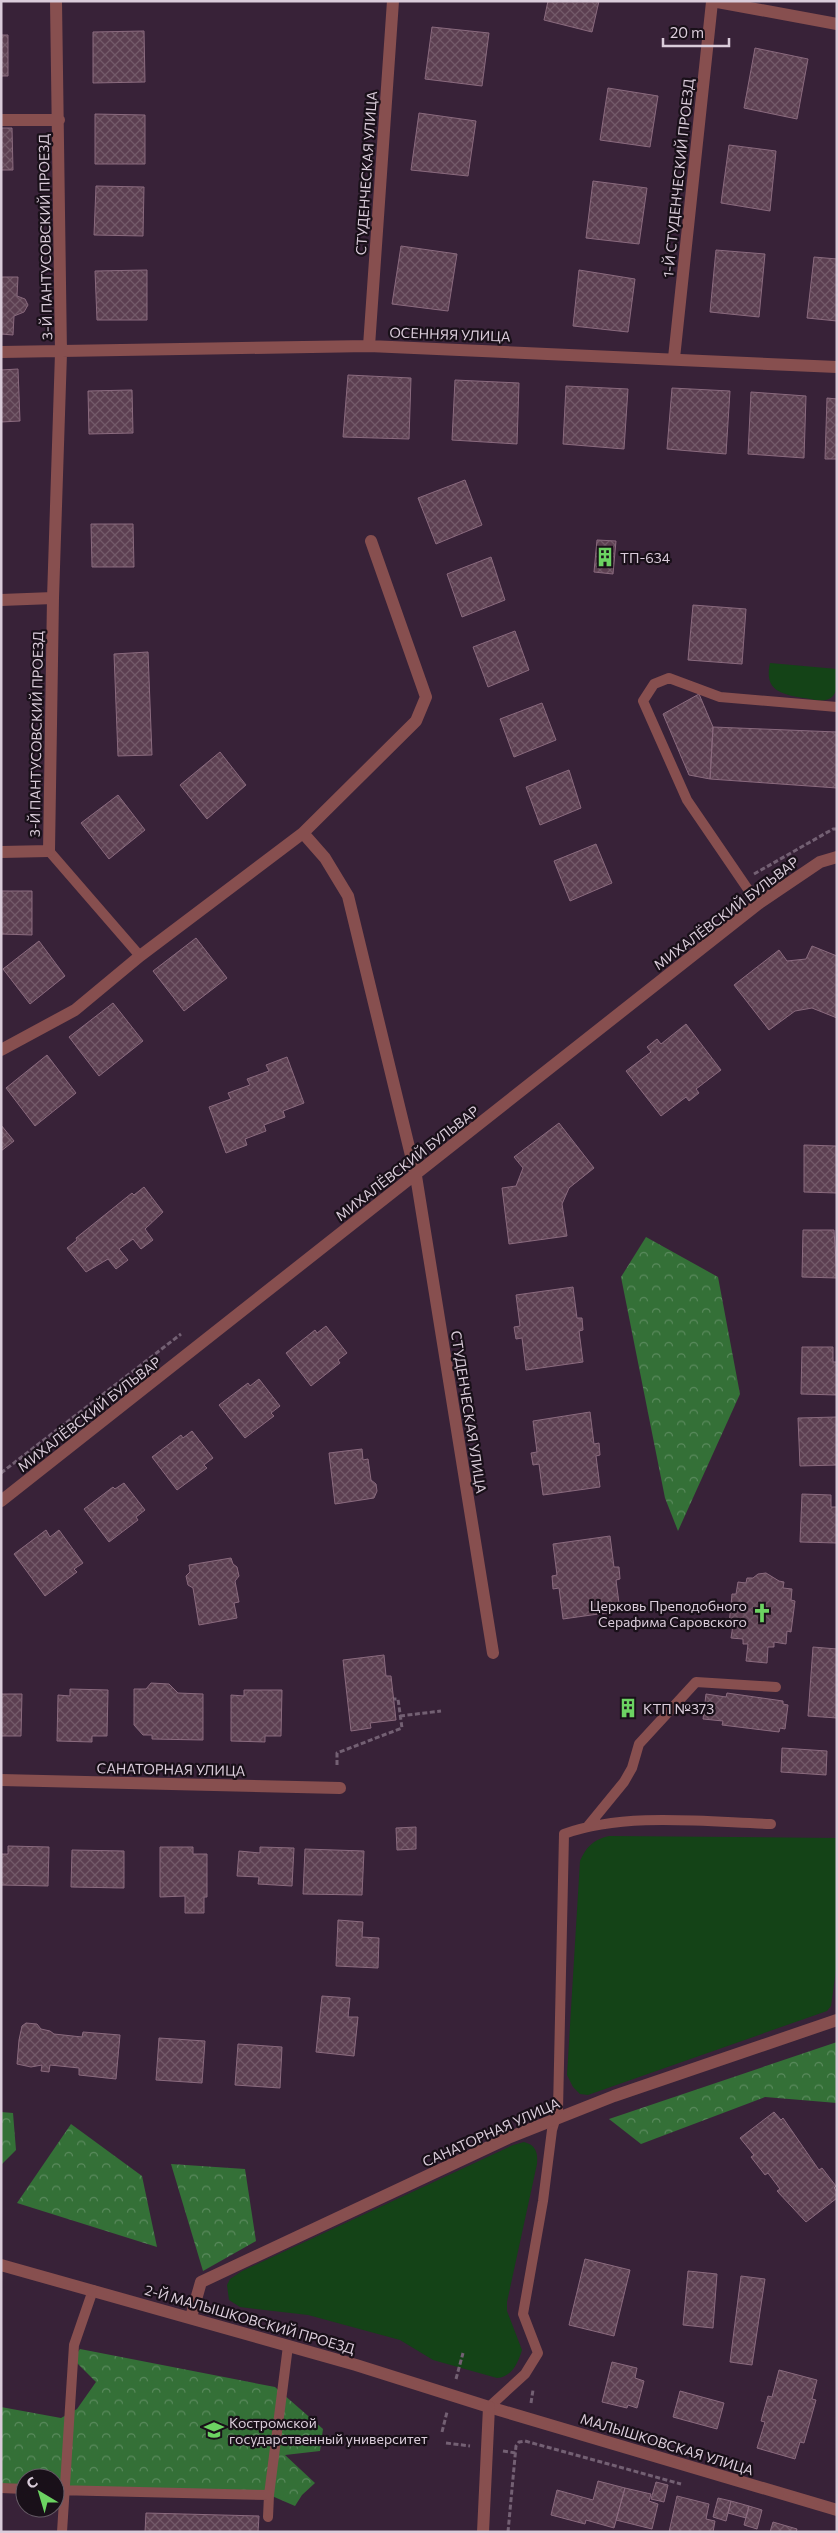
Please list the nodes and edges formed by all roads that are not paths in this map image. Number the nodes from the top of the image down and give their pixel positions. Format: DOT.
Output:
graph roads {
  1 [pos="56,1"];
  2 [pos="393,1"];
  3 [pos="712,2"];
  4 [pos="837,24"];
  5 [pos="1,120"];
  6 [pos="58,120"];
  7 [pos="369,346"];
  8 [pos="1,352"];
  9 [pos="61,353"];
  10 [pos="674,358"];
  11 [pos="837,367"];
  12 [pos="372,540"];
  13 [pos="53,598"];
  14 [pos="1,600"];
  15 [pos="837,707"];
  16 [pos="303,832"];
  17 [pos="50,851"];
  18 [pos="1,852"];
  19 [pos="837,857"];
  20 [pos="758,904"];
  21 [pos="140,956"];
  22 [pos="1,1050"];
  23 [pos="416,1176"];
  24 [pos="1,1501"];
  25 [pos="493,1653"];
  26 [pos="776,1687"];
  27 [pos="1,1780"];
  28 [pos="340,1788"];
  29 [pos="770,1824"];
  30 [pos="588,1826"];
  31 [pos="837,2020"];
  32 [pos="555,2119"];
  33 [pos="1,2265"];
  34 [pos="93,2290"];
  35 [pos="191,2317"];
  36 [pos="288,2346"];
  37 [pos="489,2407"];
  38 [pos="62,2468"];
  39 [pos="1,2488"];
  40 [pos="15,2489"];
  41 [pos="65,2490"];
  42 [pos="269,2495"];
  43 [pos="837,2510"];
  44 [pos="268,2517"];
  45 [pos="61,2518"];
  46 [pos="62,2532"];
  47 [pos="483,2532"];
  1 -- 6 [label="street, 3-Й ПАНТУСОВСКИЙ ПРОЕЗД"];
  2 -- 7 [label="street, СТУДЕНЧЕСКАЯ УЛИЦА"];
  3 -- 4 [label="street"];
  3 -- 10 [label="street, 1-Й СТУДЕНЧЕСКИЙ ПРОЕЗД"];
  5 -- 6 [label="street, 3-Й ПАНТУСОВСКИЙ ПРОЕЗД"];
  6 -- 9 [label="street, 3-Й ПАНТУСОВСКИЙ ПРОЕЗД"];
  7 -- 9 [label="street, ОСЕННЯЯ УЛИЦА"];
  7 -- 10 [label="street, ОСЕННЯЯ УЛИЦА"];
  8 -- 9 [label="street, 3-Й ПАНТУСОВСКИЙ ПРОЕЗД"];
  9 -- 13 [label="street, 3-Й ПАНТУСОВСКИЙ ПРОЕЗД"];
  10 -- 11 [label="street, ОСЕННЯЯ УЛИЦА"];
  12 -- 16 [label="street"];
  13 -- 14 [label="street"];
  13 -- 17 [label="street, 3-Й ПАНТУСОВСКИЙ ПРОЕЗД"];
  15 -- 20 [label="lane"];
  16 -- 21 [label="street"];
  16 -- 23 [label="street, СТУДЕНЧЕСКАЯ УЛИЦА"];
  17 -- 18 [label="street, 3-Й ПАНТУСОВСКИЙ ПРОЕЗД"];
  17 -- 21 [label="lane"];
  19 -- 20 [label="street, МИХАЛЁВСКИЙ БУЛЬВАР"];
  20 -- 23 [label="street, МИХАЛЁВСКИЙ БУЛЬВАР"];
  21 -- 22 [label="street"];
  23 -- 24 [label="street, МИХАЛЁВСКИЙ БУЛЬВАР"];
  23 -- 25 [label="street, СТУДЕНЧЕСКАЯ УЛИЦА"];
  26 -- 30 [label="lane"];
  27 -- 28 [label="street, САНАТОРНАЯ УЛИЦА"];
  29 -- 30 [label="lane"];
  30 -- 32 [label="lane"];
  31 -- 32 [label="street, САНАТОРНАЯ УЛИЦА"];
  32 -- 35 [label="street, САНАТОРНАЯ УЛИЦА"];
  32 -- 37 [label="lane"];
  33 -- 34 [label="street, 2-Й МАЛЫШКОВСКИЙ ПРОЕЗД"];
  34 -- 35 [label="street, 2-Й МАЛЫШКОВСКИЙ ПРОЕЗД"];
  34 -- 38 [label="lane"];
  35 -- 36 [label="street, 2-Й МАЛЫШКОВСКИЙ ПРОЕЗД"];
  36 -- 37 [label="street, 2-Й МАЛЫШКОВСКИЙ ПРОЕЗД"];
  36 -- 42 [label="lane"];
  37 -- 43 [label="street, МАЛЫШКОВСКАЯ УЛИЦА"];
  37 -- 47 [label="street"];
  39 -- 40 [label="lane"];
  41 -- 42 [label="lane"];
  42 -- 44 [label="lane"];
  45 -- 46 [label="lane"];
}
